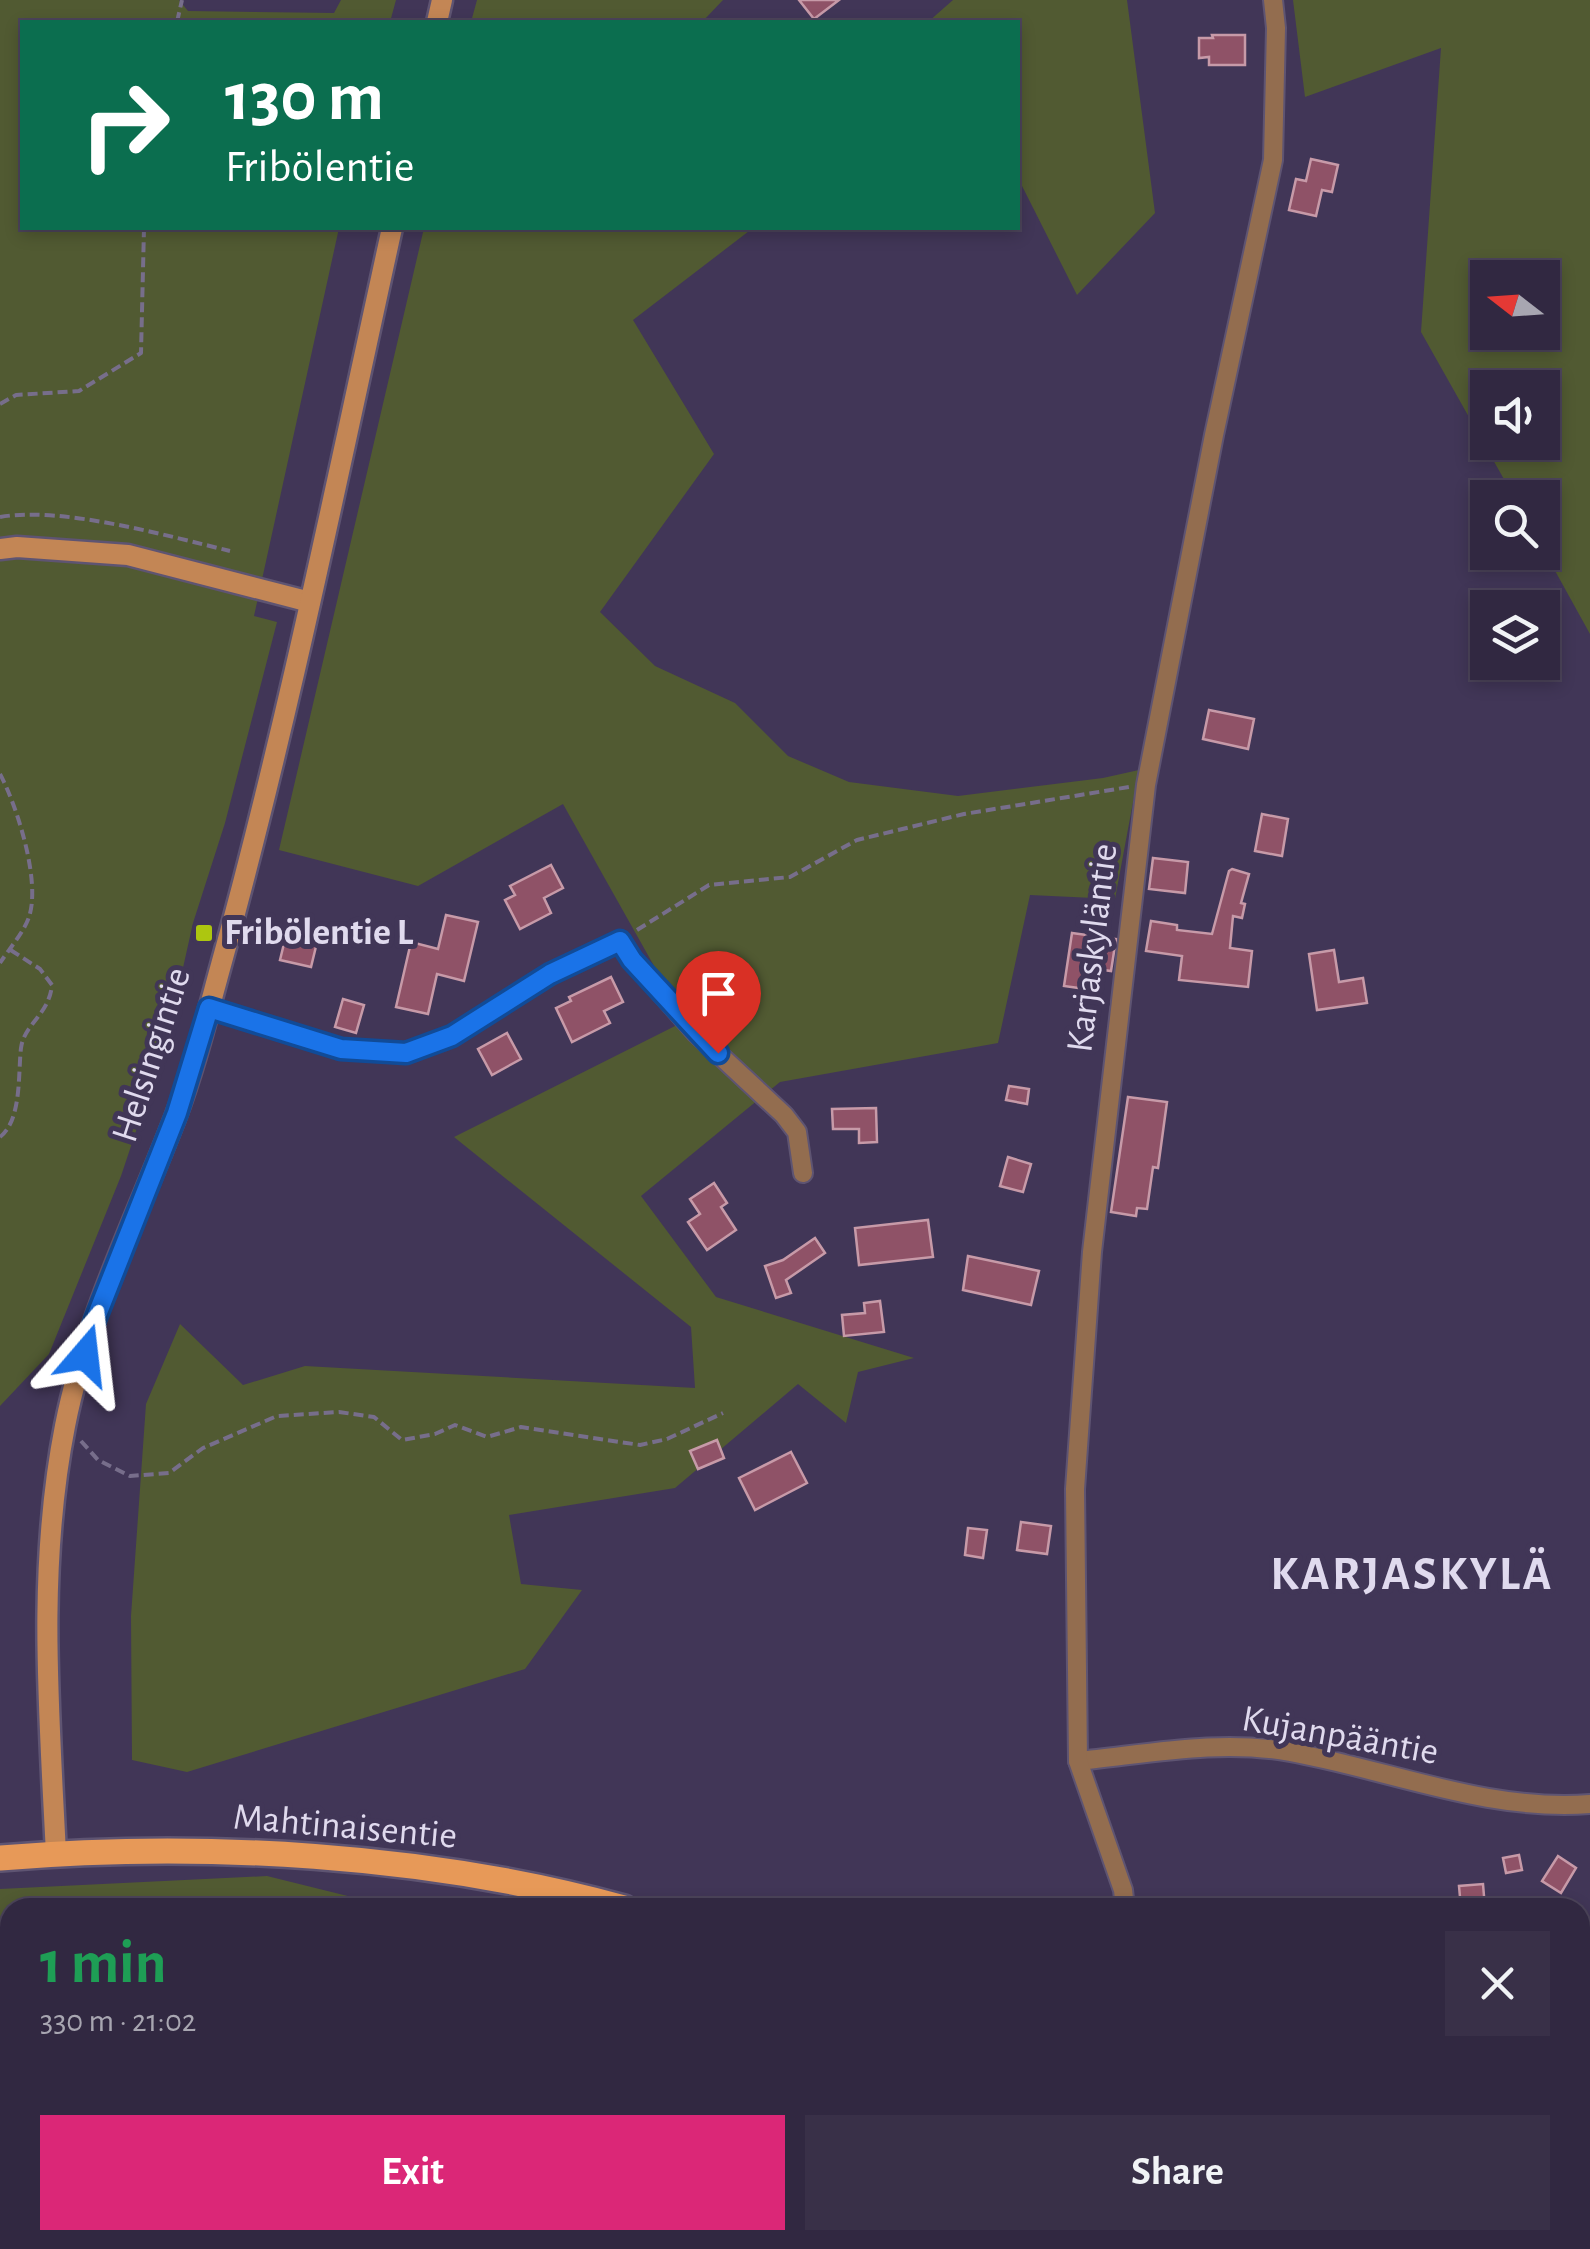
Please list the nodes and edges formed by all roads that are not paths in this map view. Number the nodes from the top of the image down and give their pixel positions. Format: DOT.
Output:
graph roads {
  1 [pos="1273,0"];
  2 [pos="392,230"];
  3 [pos="0,549"];
  4 [pos="310,602"];
  5 [pos="209,1008"];
  6 [pos="803,1173"];
  7 [pos="1078,1761"];
  8 [pos="1590,1804"];
  9 [pos="56,1854"];
  10 [pos="0,1858"];
  11 [pos="578,1898"];
  12 [pos="1124,1898"];
  1 -- 7 [label="street, Karjaskyläntie"];
  2 -- 4 [label="main road, Helsingintie"];
  3 -- 4 [label="main road"];
  4 -- 5 [label="main road, Helsingintie"];
  5 -- 6 [label="street"];
  5 -- 9 [label="main road, Helsingintie"];
  7 -- 8 [label="street, Kujanpääntie"];
  7 -- 12 [label="street, Karjaskyläntie"];
  9 -- 10 [label="main road"];
  9 -- 11 [label="main road, Mahtinaisentie"];
}
